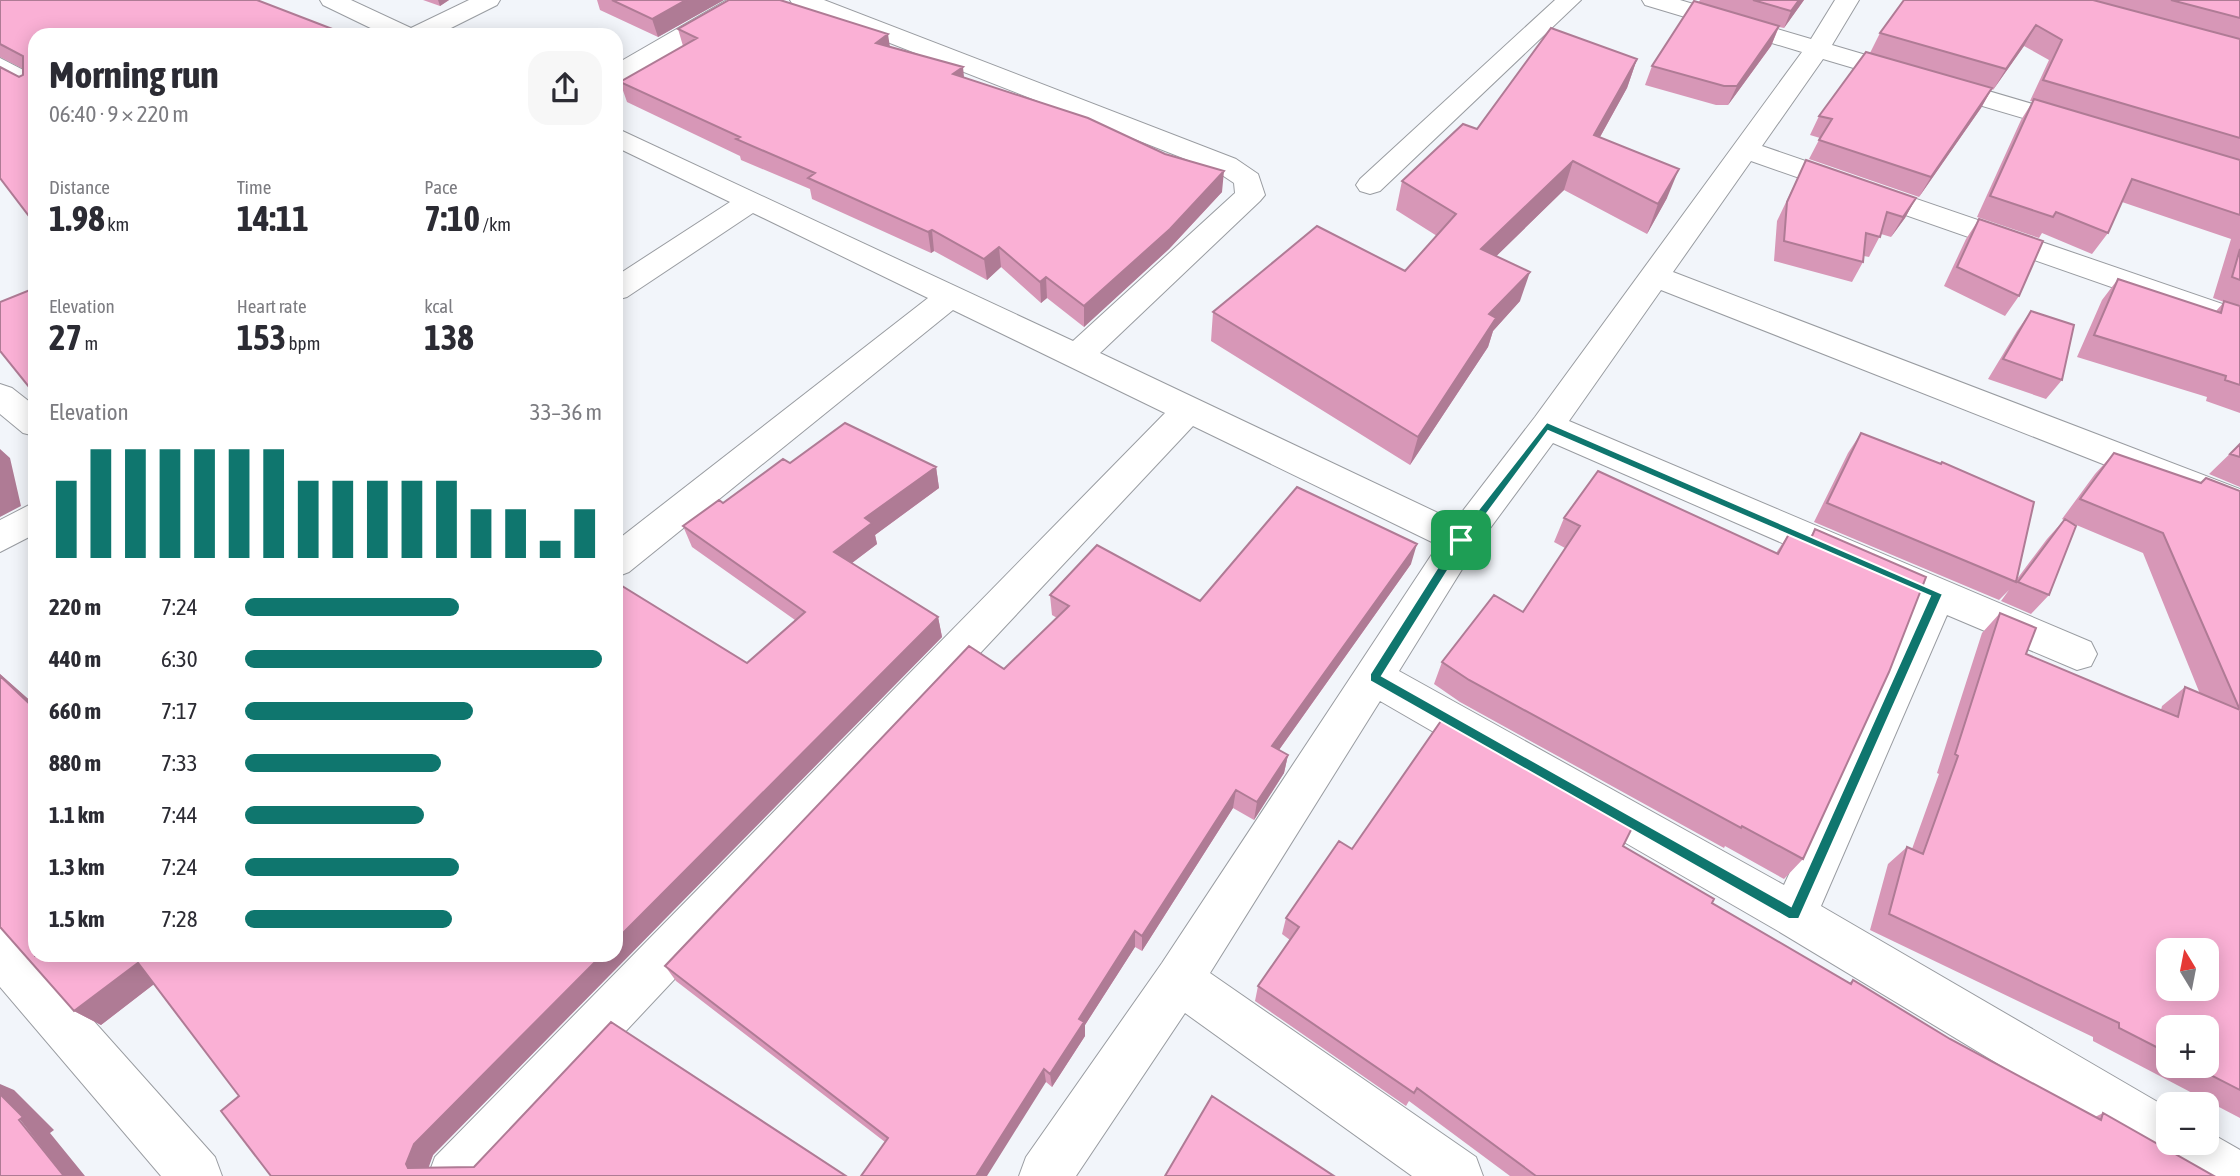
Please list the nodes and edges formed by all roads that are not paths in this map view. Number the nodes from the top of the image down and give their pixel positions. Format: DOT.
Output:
graph roads {
  1 [pos="332,0"];
  2 [pos="488,0"];
  3 [pos="744,0"];
  4 [pos="802,0"];
  5 [pos="1569,0"];
  6 [pos="1654,0"];
  7 [pos="1847,0"];
  8 [pos="390,28"];
  9 [pos="432,28"];
  10 [pos="1817,49"];
  11 [pos="0,66"];
  12 [pos="623,71"];
  13 [pos="28,83"];
  14 [pos="2108,135"];
  15 [pos="623,139"];
  16 [pos="1743,149"];
  17 [pos="1370,185"];
  18 [pos="752,201"];
  19 [pos="1654,276"];
  20 [pos="623,285"];
  21 [pos="951,296"];
  22 [pos="2240,321"];
  23 [pos="1077,356"];
  24 [pos="0,396"];
  25 [pos="1188,410"];
  26 [pos="28,418"];
  27 [pos="1547,426"];
  28 [pos="2240,503"];
  29 [pos="28,520"];
  30 [pos="0,538"];
  31 [pos="1461,540"];
  32 [pos="623,556"];
  33 [pos="1937,594"];
  34 [pos="2077,654"];
  35 [pos="1374,677"];
  36 [pos="1794,915"];
  37 [pos="0,951"];
  38 [pos="1179,979"];
  39 [pos="2156,1130"];
  40 [pos="2198,1155"];
  41 [pos="196,1176"];
  42 [pos="454,1176"];
  43 [pos="1045,1176"];
  44 [pos="1457,1176"];
  45 [pos="2234,1176"];
  1 -- 8 [label="street"];
  2 -- 9 [label="street"];
  3 -- 12 [label="street"];
  4 -- 23 [label="street"];
  5 -- 17 [label="street"];
  6 -- 10 [label="street"];
  7 -- 10 [label="street"];
  10 -- 14 [label="street"];
  10 -- 16 [label="street"];
  11 -- 13 [label="street"];
  15 -- 18 [label="street"];
  16 -- 19 [label="street"];
  16 -- 22 [label="street"];
  18 -- 20 [label="street"];
  18 -- 21 [label="street"];
  19 -- 27 [label="street"];
  19 -- 28 [label="street"];
  21 -- 23 [label="street"];
  21 -- 32 [label="street"];
  23 -- 25 [label="street"];
  24 -- 26 [label="street"];
  25 -- 31 [label="street"];
  25 -- 42 [label="street"];
  27 -- 31 [label="street"];
  27 -- 33 [label="street"];
  29 -- 30 [label="street"];
  31 -- 35 [label="street"];
  33 -- 34 [label="street"];
  33 -- 36 [label="street"];
  35 -- 36 [label="street"];
  35 -- 38 [label="street"];
  36 -- 39 [label="street"];
  37 -- 41 [label="street"];
  38 -- 43 [label="street"];
  38 -- 44 [label="street"];
  40 -- 45 [label="street"];
}
